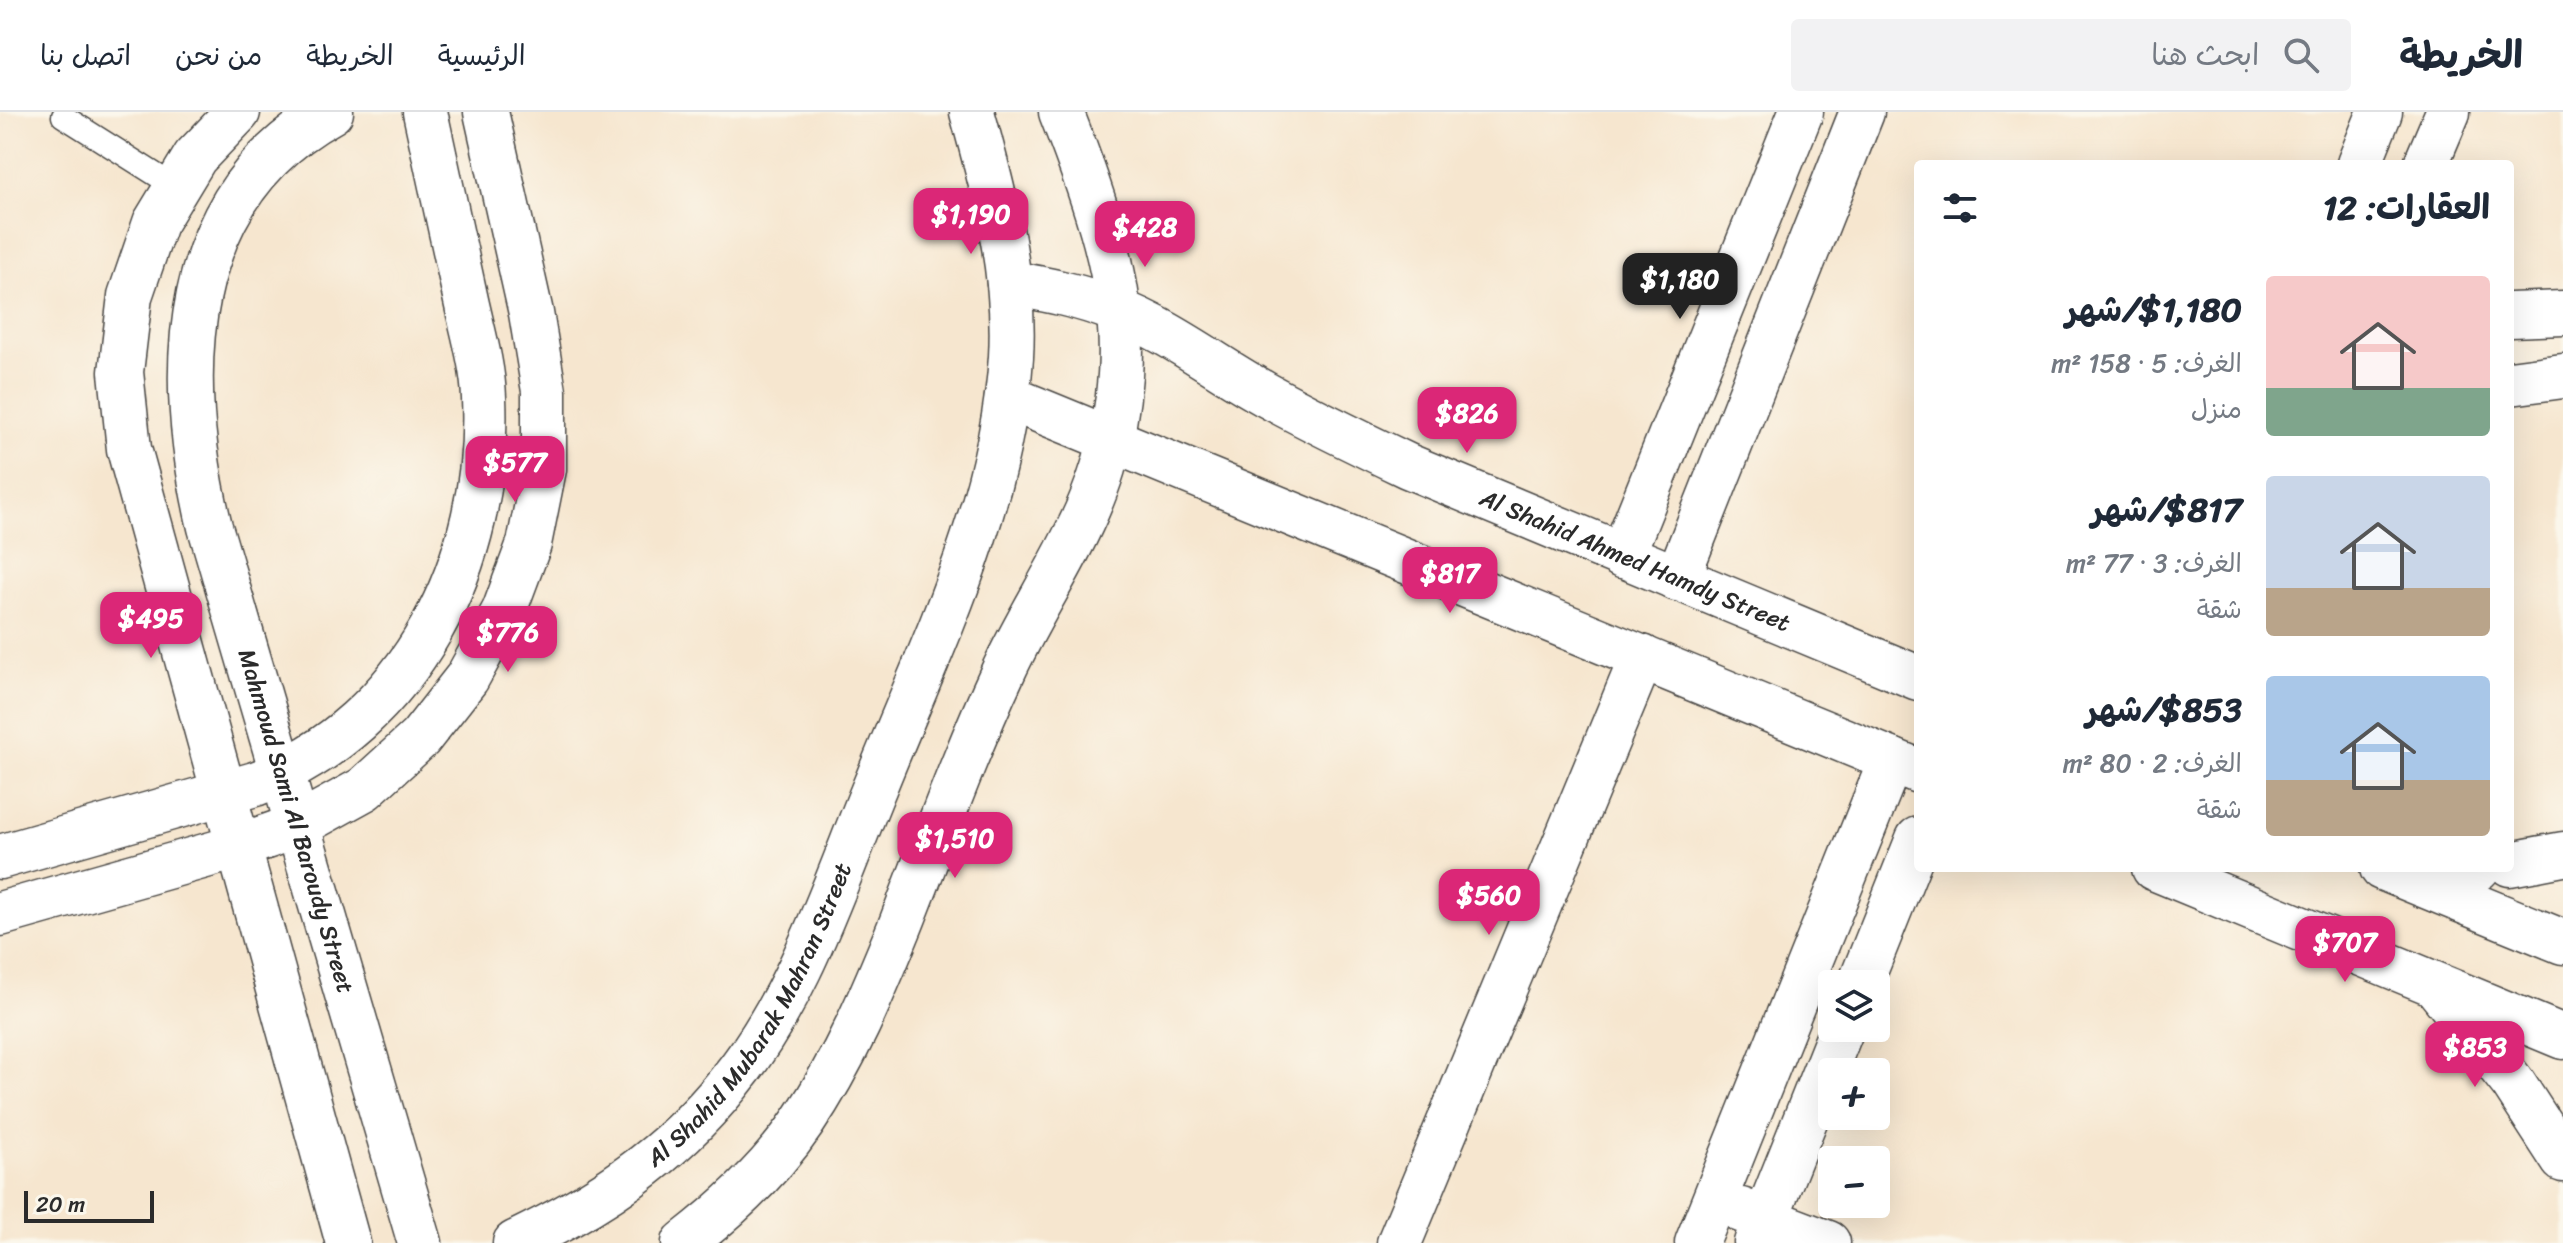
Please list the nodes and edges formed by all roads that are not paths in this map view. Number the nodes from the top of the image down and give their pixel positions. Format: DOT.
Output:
graph roads {
  1 [pos="238,112"];
  2 [pos="331,112"];
  3 [pos="425,112"];
  4 [pos="486,112"];
  5 [pos="972,112"];
  6 [pos="1061,112"];
  7 [pos="1862,112"];
  8 [pos="2380,112"];
  9 [pos="2448,112"];
  10 [pos="1794,115"];
  11 [pos="63,116"];
  12 [pos="2361,160"];
  13 [pos="2428,160"];
  14 [pos="177,188"];
  15 [pos="1009,283"];
  16 [pos="1118,310"];
  17 [pos="2563,313"];
  18 [pos="2514,315"];
  19 [pos="2563,376"];
  20 [pos="2514,382"];
  21 [pos="1007,397"];
  22 [pos="1110,439"];
  23 [pos="544,469"];
  24 [pos="483,472"];
  25 [pos="1622,556"];
  26 [pos="1677,579"];
  27 [pos="1642,657"];
  28 [pos="1914,676"];
  29 [pos="1905,766"];
  30 [pos="282,774"];
  31 [pos="224,794"];
  32 [pos="297,826"];
  33 [pos="237,847"];
  34 [pos="1914,849"];
  35 [pos="2563,854"];
  36 [pos="0,857"];
  37 [pos="2514,863"];
  38 [pos="2164,872"];
  39 [pos="2392,872"];
  40 [pos="0,914"];
  41 [pos="2563,942"];
  42 [pos="1866,970"];
  43 [pos="2434,984"];
  44 [pos="2563,1037"];
  45 [pos="1836,1042"];
  46 [pos="2563,1160"];
  47 [pos="1714,1199"];
  48 [pos="1761,1231"];
  49 [pos="348,1243"];
  50 [pos="420,1243"];
  51 [pos="515,1243"];
  52 [pos="684,1243"];
  53 [pos="1399,1243"];
  54 [pos="1697,1243"];
  55 [pos="1828,1243"];
  1 -- 14 [label="street"];
  2 -- 30 [label="street, Mahmoud Sami Al Baroudy Street"];
  3 -- 24 [label="street"];
  4 -- 23 [label="street"];
  5 -- 15 [label="street, Al Shahid Mubarak Mahran Street"];
  6 -- 16 [label="street"];
  7 -- 26 [label="street"];
  8 -- 12 [label="street"];
  9 -- 13 [label="street"];
  10 -- 25 [label="street"];
  11 -- 14 [label="lane"];
  14 -- 31 [label="street"];
  15 -- 16 [label="street, Al Shahid Ahmed Hamdy Street"];
  15 -- 21 [label="street, Al Shahid Mubarak Mahran Street"];
  16 -- 22 [label="street"];
  16 -- 25 [label="street, Al Shahid Ahmed Hamdy Street"];
  17 -- 18 [label="street"];
  19 -- 20 [label="street"];
  21 -- 22 [label="street"];
  21 -- 51 [label="street, Al Shahid Mubarak Mahran Street"];
  22 -- 27 [label="street"];
  22 -- 52 [label="street"];
  23 -- 24 [label="street"];
  23 -- 32 [label="street"];
  24 -- 30 [label="street"];
  25 -- 26 [label="street, Al Shahid Ahmed Hamdy Street"];
  26 -- 28 [label="street, Al Shahid Ahmed Hamdy Street"];
  27 -- 29 [label="street"];
  27 -- 53 [label="street"];
  29 -- 47 [label="street"];
  30 -- 31 [label="street"];
  30 -- 32 [label="street, Mahmoud Sami Al Baroudy Street"];
  31 -- 33 [label="street"];
  31 -- 36 [label="street"];
  32 -- 33 [label="street"];
  32 -- 50 [label="street, Mahmoud Sami Al Baroudy Street"];
  33 -- 40 [label="street"];
  33 -- 49 [label="street"];
  34 -- 42 [label="street"];
  35 -- 37 [label="street"];
  38 -- 43 [label="street"];
  39 -- 41 [label="street"];
  43 -- 44 [label="street"];
  43 -- 46 [label="street"];
  45 -- 48 [label="street"];
  47 -- 48 [label="street"];
  47 -- 54 [label="street"];
  48 -- 55 [label="street"];
}
